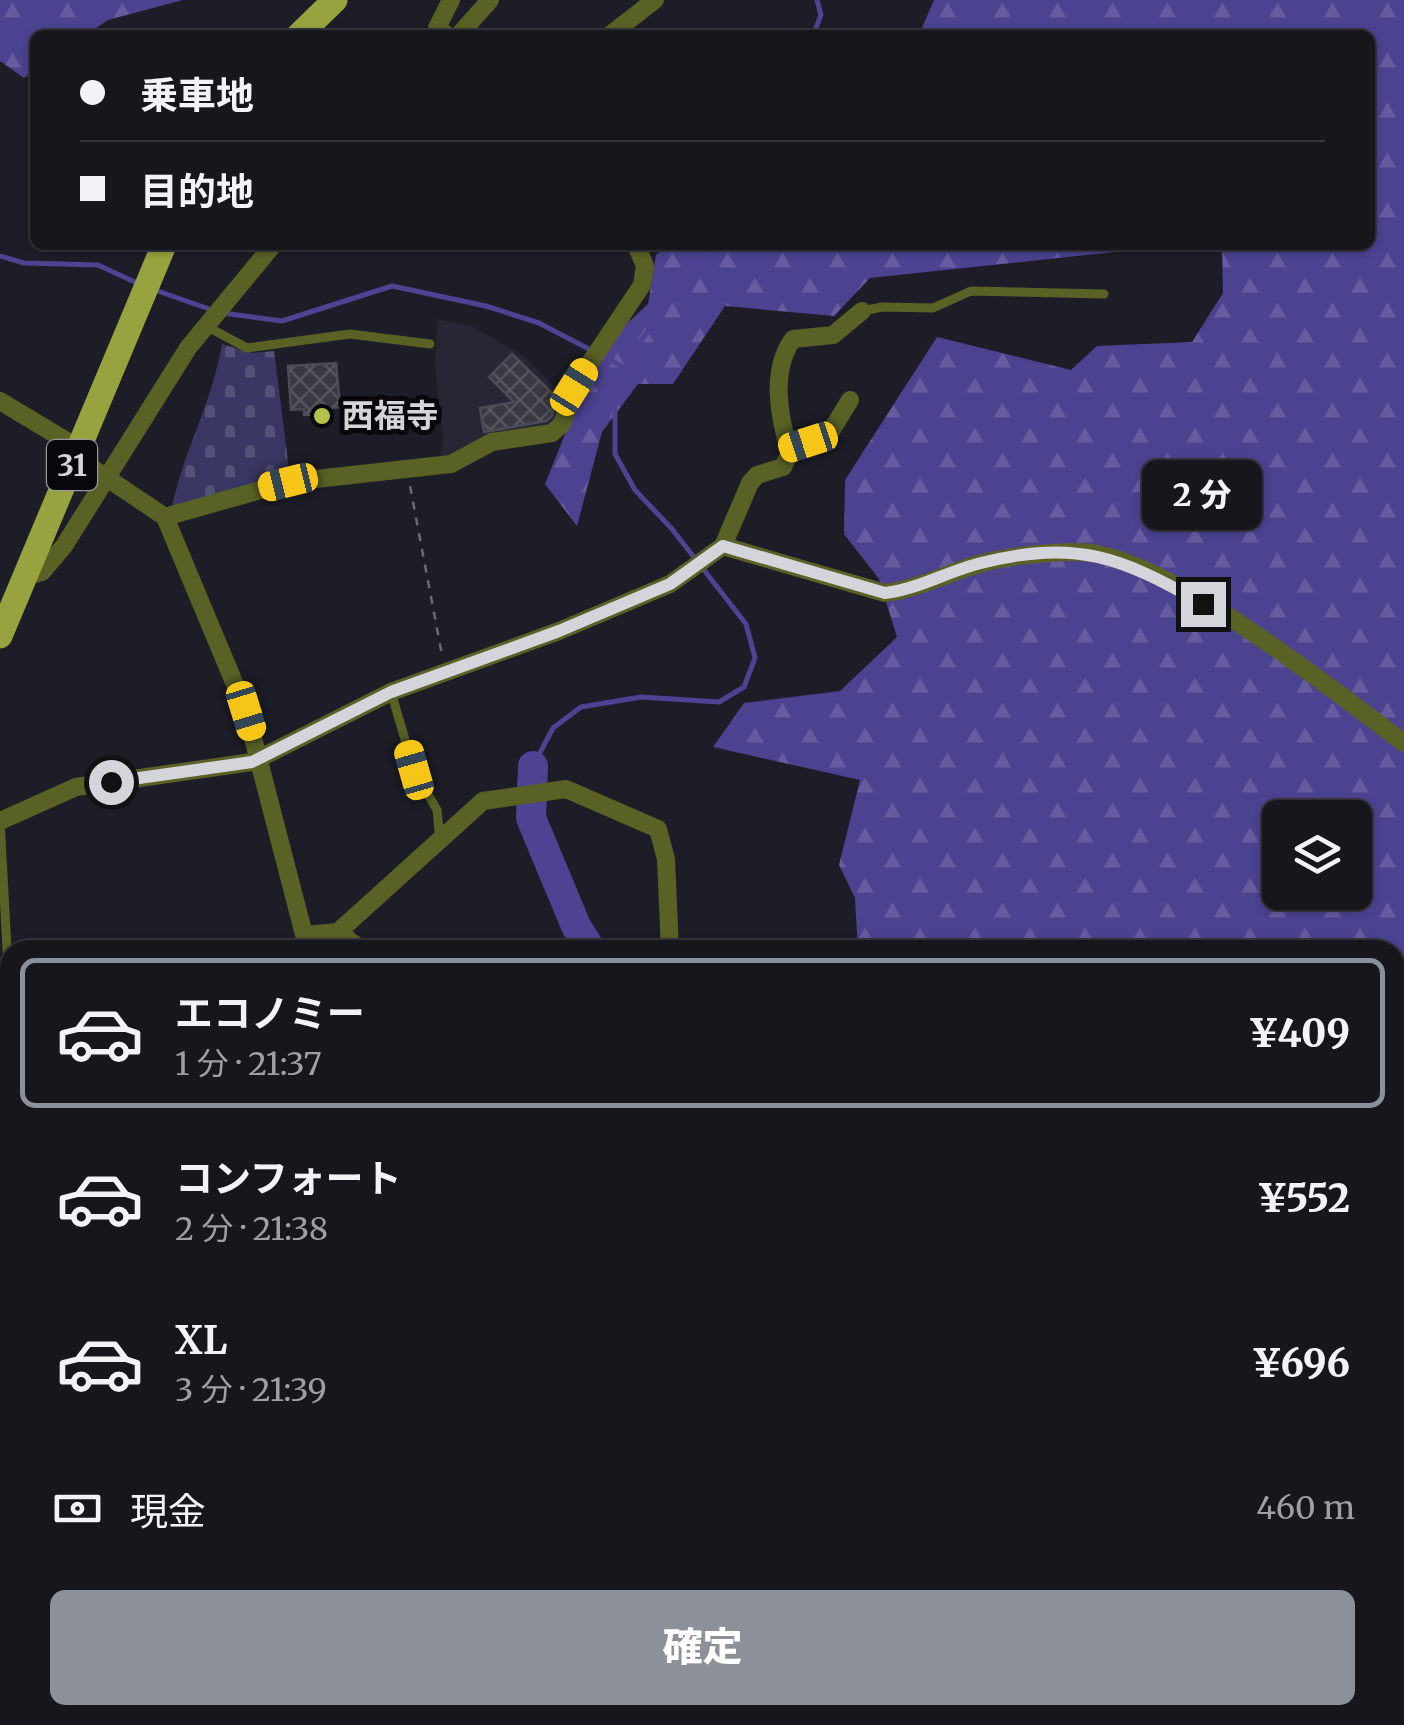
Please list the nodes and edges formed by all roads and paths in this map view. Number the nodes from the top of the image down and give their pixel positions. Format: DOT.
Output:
graph roads {
  1 [pos="336,0"];
  2 [pos="451,0"];
  3 [pos="490,0"];
  4 [pos="655,0"];
  5 [pos="313,30"];
  6 [pos="440,30"];
  7 [pos="463,30"];
  8 [pos="616,30"];
  9 [pos="162,250"];
  10 [pos="269,250"];
  11 [pos="638,250"];
  12 [pos="1104,294"];
  13 [pos="862,311"];
  14 [pos="206,326"];
  15 [pos="430,344"];
  16 [pos="850,400"];
  17 [pos="0,401"];
  18 [pos="789,448"];
  19 [pos="77,452"];
  20 [pos="407,469"];
  21 [pos="107,479"];
  22 [pos="165,518"];
  23 [pos="716,551"];
  24 [pos="26,576"];
  25 [pos="0,636"];
  26 [pos="446,674"];
  27 [pos="391,692"];
  28 [pos="1404,743"];
  29 [pos="260,758"];
  30 [pos="0,821"];
  31 [pos="440,843"];
  32 [pos="338,932"];
  33 [pos="7,940"];
  34 [pos="305,940"];
  35 [pos="315,940"];
  36 [pos="349,940"];
  37 [pos="670,940"];
  1 -- 5 [label="main road"];
  2 -- 6 [label="street"];
  3 -- 7 [label="street"];
  4 -- 8 [label="street"];
  9 -- 19 [label="main road, 31"];
  10 -- 14 [label="street"];
  11 -- 20 [label="street"];
  12 -- 13 [label="lane"];
  13 -- 18 [label="street"];
  14 -- 15 [label="lane"];
  14 -- 21 [label="street"];
  16 -- 18 [label="street"];
  17 -- 19 [label="street"];
  18 -- 23 [label="street"];
  19 -- 21 [label="street"];
  19 -- 24 [label="main road, 31"];
  20 -- 22 [label="street"];
  20 -- 26 [label="path"];
  21 -- 22 [label="street"];
  21 -- 24 [label="street"];
  22 -- 29 [label="street"];
  23 -- 26 [label="street"];
  23 -- 28 [label="street"];
  24 -- 25 [label="main road, 31"];
  26 -- 27 [label="street"];
  27 -- 29 [label="street"];
  27 -- 31 [label="lane"];
  29 -- 30 [label="street"];
  29 -- 34 [label="street"];
  30 -- 33 [label="lane"];
  31 -- 32 [label="street"];
  31 -- 37 [label="street"];
  32 -- 35 [label="street"];
  32 -- 36 [label="street"];
}
